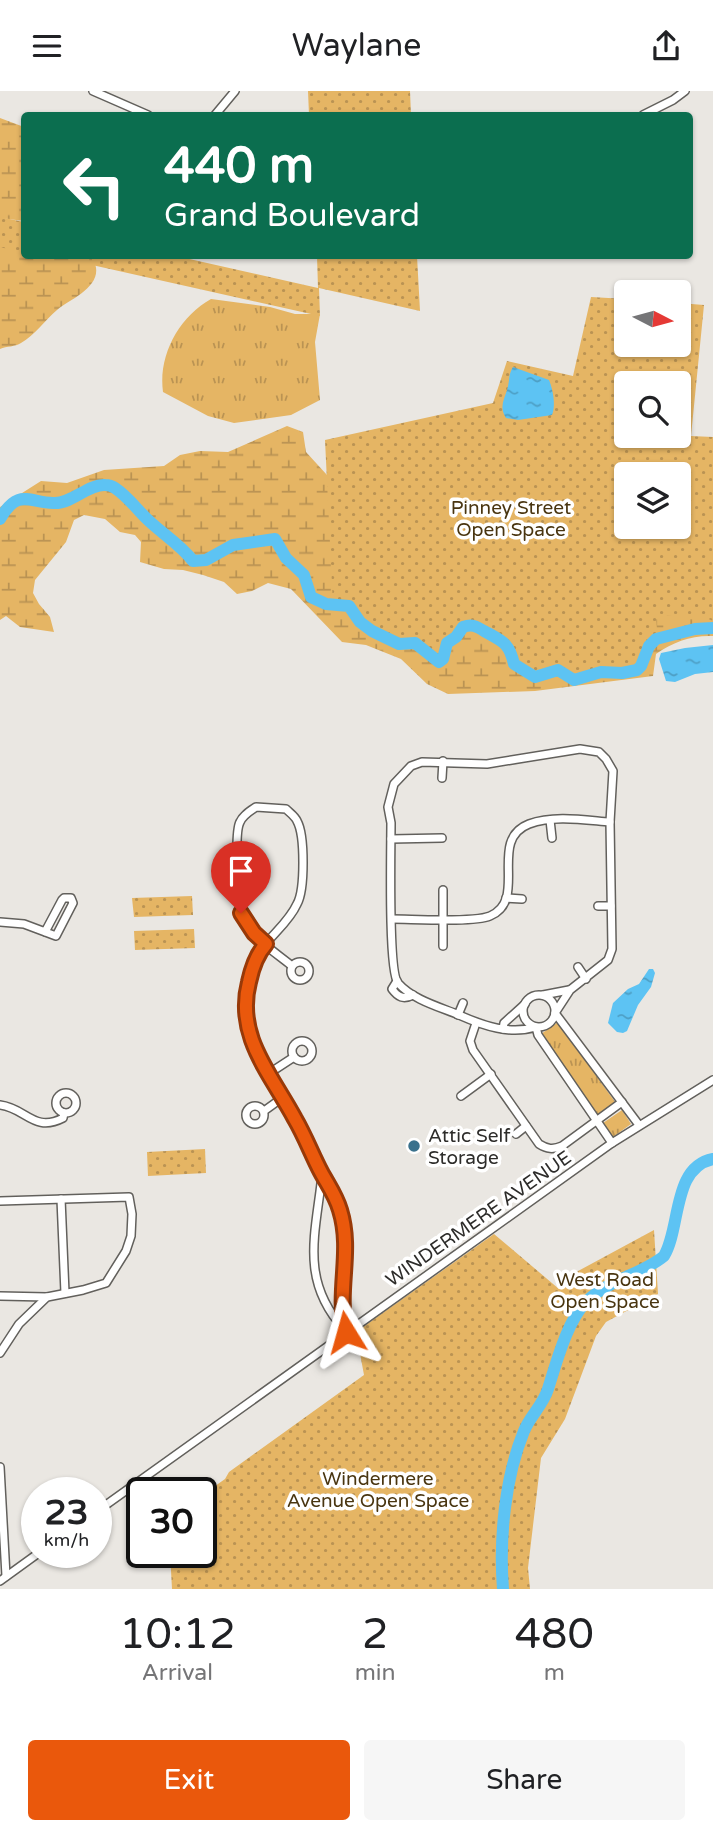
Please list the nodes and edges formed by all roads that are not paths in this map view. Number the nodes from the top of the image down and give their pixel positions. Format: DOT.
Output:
graph roads {
  1 [pos="93,91"];
  2 [pos="235,91"];
  3 [pos="685,91"];
  4 [pos="141,112"];
  5 [pos="218,112"];
  6 [pos="649,112"];
  7 [pos="443,761"];
  8 [pos="442,778"];
  9 [pos="550,820"];
  10 [pos="610,822"];
  11 [pos="442,838"];
  12 [pos="552,838"];
  13 [pos="391,839"];
  14 [pos="443,890"];
  15 [pos="506,898"];
  16 [pos="522,899"];
  17 [pos="598,906"];
  18 [pos="611,906"];
  19 [pos="392,919"];
  20 [pos="443,919"];
  21 [pos="0,922"];
  22 [pos="45,932"];
  23 [pos="266,944"];
  24 [pos="443,946"];
  25 [pos="292,966"];
  26 [pos="578,967"];
  27 [pos="586,979"];
  28 [pos="570,990"];
  29 [pos="541,996"];
  30 [pos="463,1003"];
  31 [pos="525,1004"];
  32 [pos="555,1013"];
  33 [pos="458,1015"];
  34 [pos="476,1023"];
  35 [pos="537,1027"];
  36 [pos="503,1030"];
  37 [pos="294,1057"];
  38 [pos="268,1074"];
  39 [pos="491,1075"];
  40 [pos="713,1080"];
  41 [pos="461,1096"];
  42 [pos="282,1098"];
  43 [pos="622,1102"];
  44 [pos="0,1105"];
  45 [pos="264,1111"];
  46 [pos="65,1112"];
  47 [pos="598,1121"];
  48 [pos="639,1125"];
  49 [pos="526,1126"];
  50 [pos="516,1134"];
  51 [pos="612,1143"];
  52 [pos="322,1174"];
  53 [pos="61,1199"];
  54 [pos="0,1201"];
  55 [pos="65,1293"];
  56 [pos="0,1296"];
  57 [pos="47,1297"];
  58 [pos="346,1332"];
  59 [pos="0,1353"];
  60 [pos="0,1467"];
  61 [pos="112,1500"];
  62 [pos="21,1566"];
  63 [pos="3,1579"];
  1 -- 4 [label="street"];
  2 -- 5 [label="street"];
  3 -- 6 [label="street"];
  7 -- 8 [label="street"];
  7 -- 10 [label="street"];
  7 -- 13 [label="street"];
  9 -- 10 [label="street"];
  9 -- 12 [label="street"];
  9 -- 15 [label="street"];
  10 -- 18 [label="street"];
  11 -- 13 [label="street"];
  13 -- 19 [label="street"];
  14 -- 20 [label="street"];
  15 -- 16 [label="street"];
  15 -- 20 [label="street"];
  17 -- 18 [label="street"];
  18 -- 27 [label="street"];
  19 -- 20 [label="street"];
  19 -- 33 [label="street"];
  20 -- 24 [label="street"];
  21 -- 22 [label="street"];
  22 -- 22 [label="street"];
  23 -- 23 [label="street"];
  23 -- 25 [label="street"];
  23 -- 38 [label="street"];
  26 -- 27 [label="street"];
  27 -- 28 [label="street"];
  28 -- 29 [label="street"];
  28 -- 32 [label="street"];
  29 -- 31 [label="street"];
  29 -- 32 [label="street"];
  30 -- 33 [label="street"];
  31 -- 35 [label="street"];
  31 -- 36 [label="street"];
  32 -- 35 [label="street"];
  32 -- 43 [label="street"];
  33 -- 34 [label="street"];
  34 -- 36 [label="street"];
  34 -- 39 [label="street"];
  35 -- 36 [label="street"];
  35 -- 47 [label="street"];
  37 -- 38 [label="street"];
  38 -- 42 [label="street"];
  39 -- 41 [label="street"];
  39 -- 49 [label="street"];
  40 -- 48 [label="street, WINDERMERE AVENUE"];
  42 -- 45 [label="street"];
  42 -- 52 [label="street"];
  43 -- 47 [label="street"];
  43 -- 48 [label="street"];
  44 -- 46 [label="street"];
  47 -- 49 [label="street"];
  47 -- 51 [label="street"];
  48 -- 51 [label="street, WINDERMERE AVENUE"];
  49 -- 50 [label="street"];
  51 -- 58 [label="street, WINDERMERE AVENUE"];
  52 -- 58 [label="street"];
  52 -- 58 [label="street"];
  53 -- 54 [label="street"];
  53 -- 55 [label="street"];
  53 -- 55 [label="street"];
  55 -- 57 [label="street"];
  56 -- 57 [label="street"];
  57 -- 59 [label="street"];
  58 -- 61 [label="street, WINDERMERE AVENUE"];
  60 -- 63 [label="street"];
  62 -- 63 [label="street"];
}
